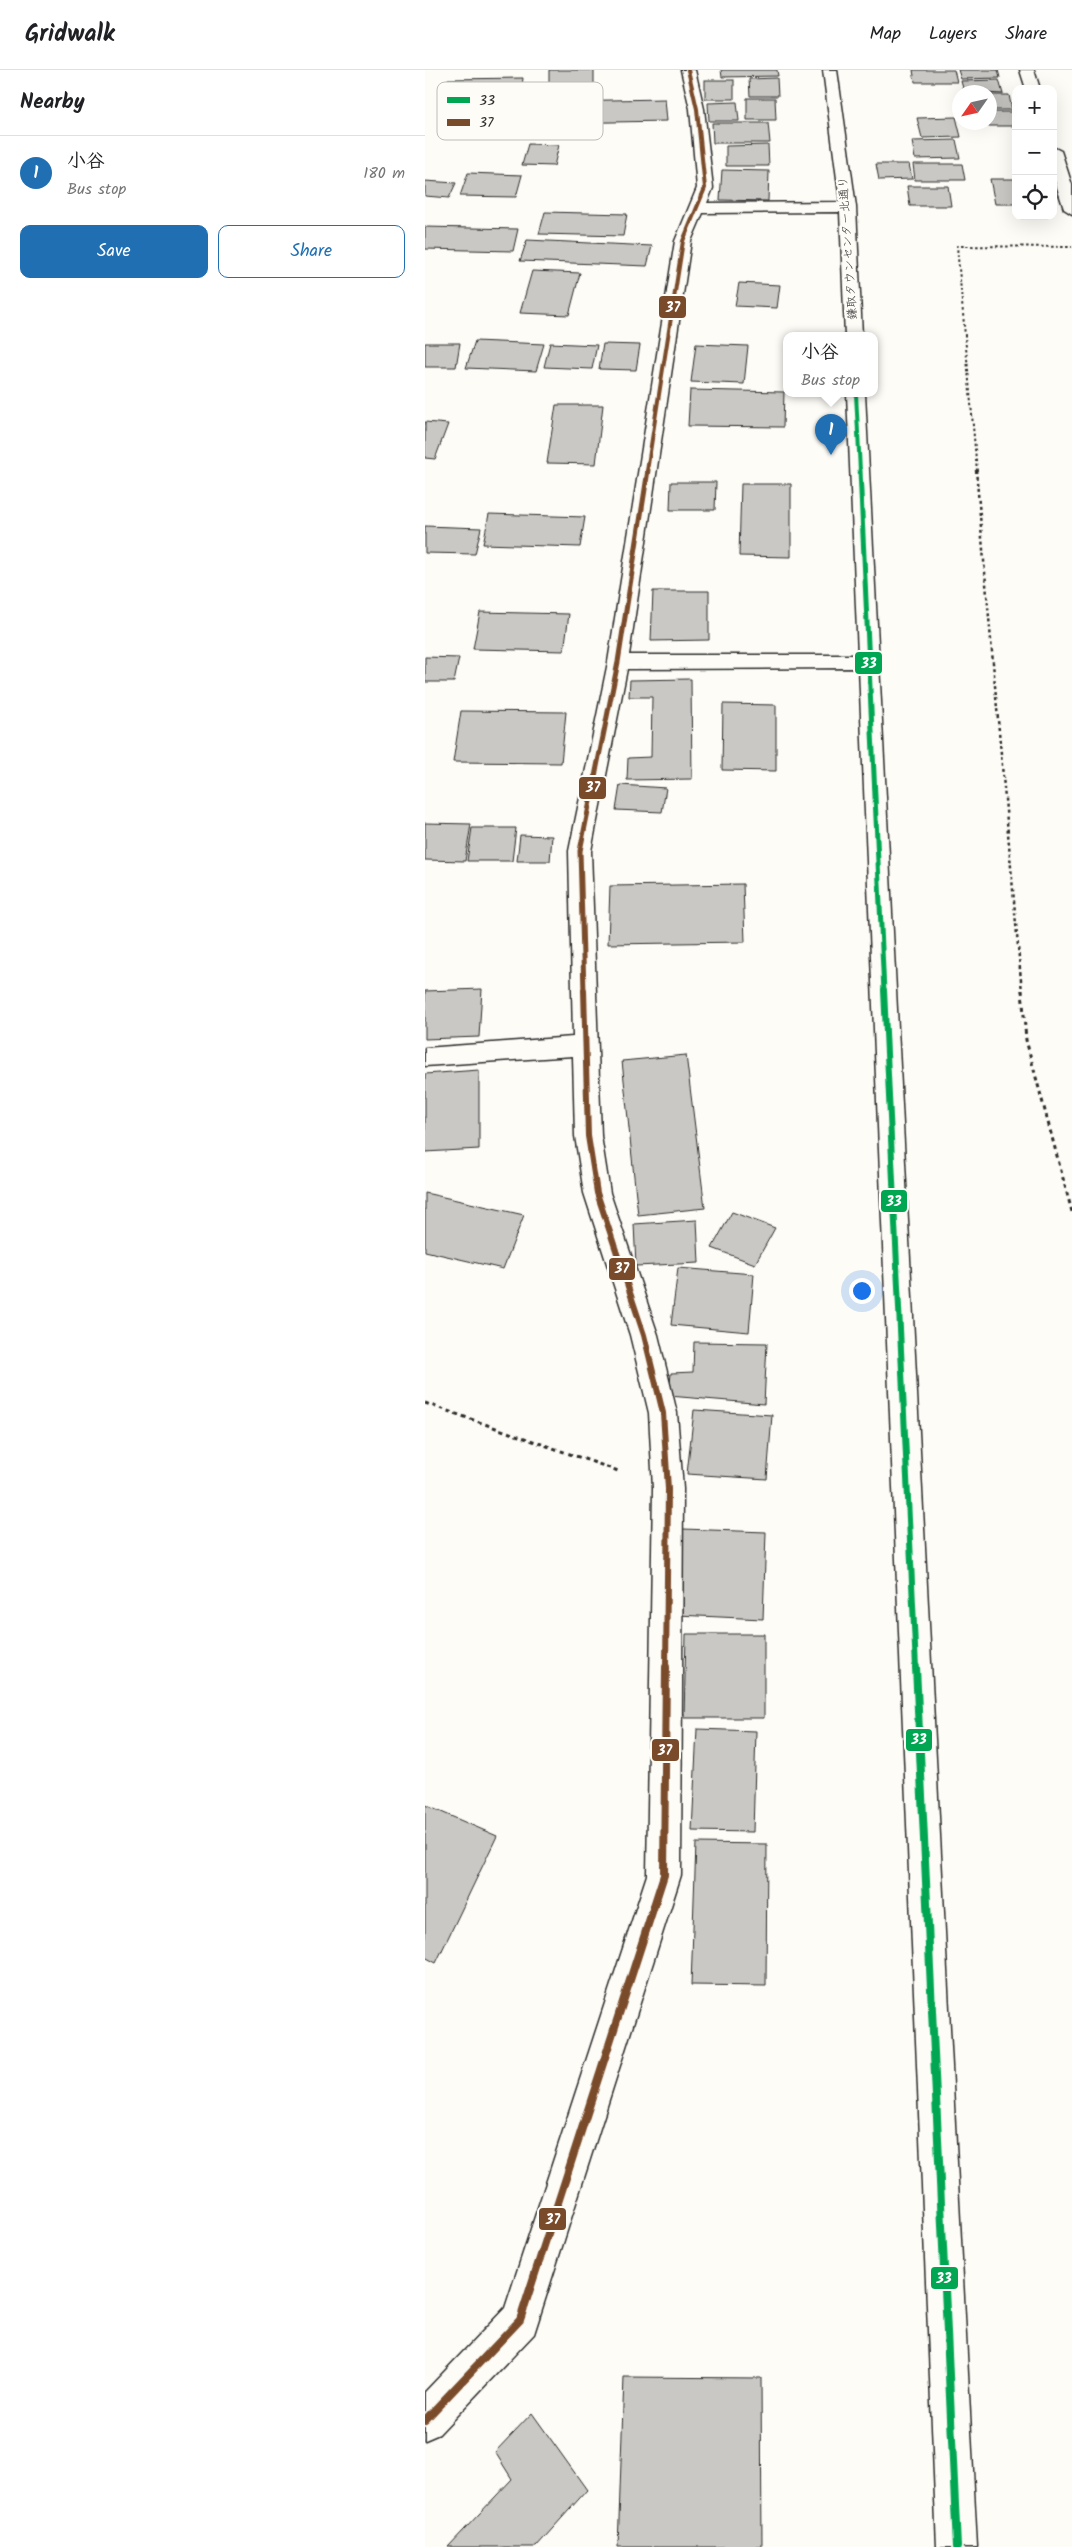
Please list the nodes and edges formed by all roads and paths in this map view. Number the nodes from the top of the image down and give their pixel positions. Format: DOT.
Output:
graph roads {
  1 [pos="688,70"];
  2 [pos="830,70"];
  3 [pos="1027,70"];
  4 [pos="1032,85"];
  5 [pos="1057,163"];
  6 [pos="848,207"];
  7 [pos="697,208"];
  8 [pos="1072,209"];
  9 [pos="1072,247"];
  10 [pos="854,332"];
  11 [pos="856,397"];
  12 [pos="868,660"];
  13 [pos="618,662"];
  14 [pos="585,1046"];
  15 [pos="425,1057"];
  16 [pos="1072,1212"];
  17 [pos="425,1403"];
  18 [pos="668,1489"];
  19 [pos="425,2420"];
  20 [pos="957,2547"];
  1 -- 7 [label="street"];
  2 -- 6 [label="street, 鎌取タウンセンター北通り"];
  3 -- 4 [label="street"];
  5 -- 8 [label="street"];
  6 -- 7 [label="street"];
  6 -- 10 [label="street, 鎌取タウンセンター北通り"];
  7 -- 13 [label="street"];
  9 -- 16 [label="path"];
  11 -- 12 [label="street"];
  12 -- 13 [label="street"];
  12 -- 20 [label="street"];
  13 -- 14 [label="street"];
  14 -- 15 [label="street"];
  14 -- 18 [label="street"];
  17 -- 18 [label="path"];
  18 -- 19 [label="street"];
}
